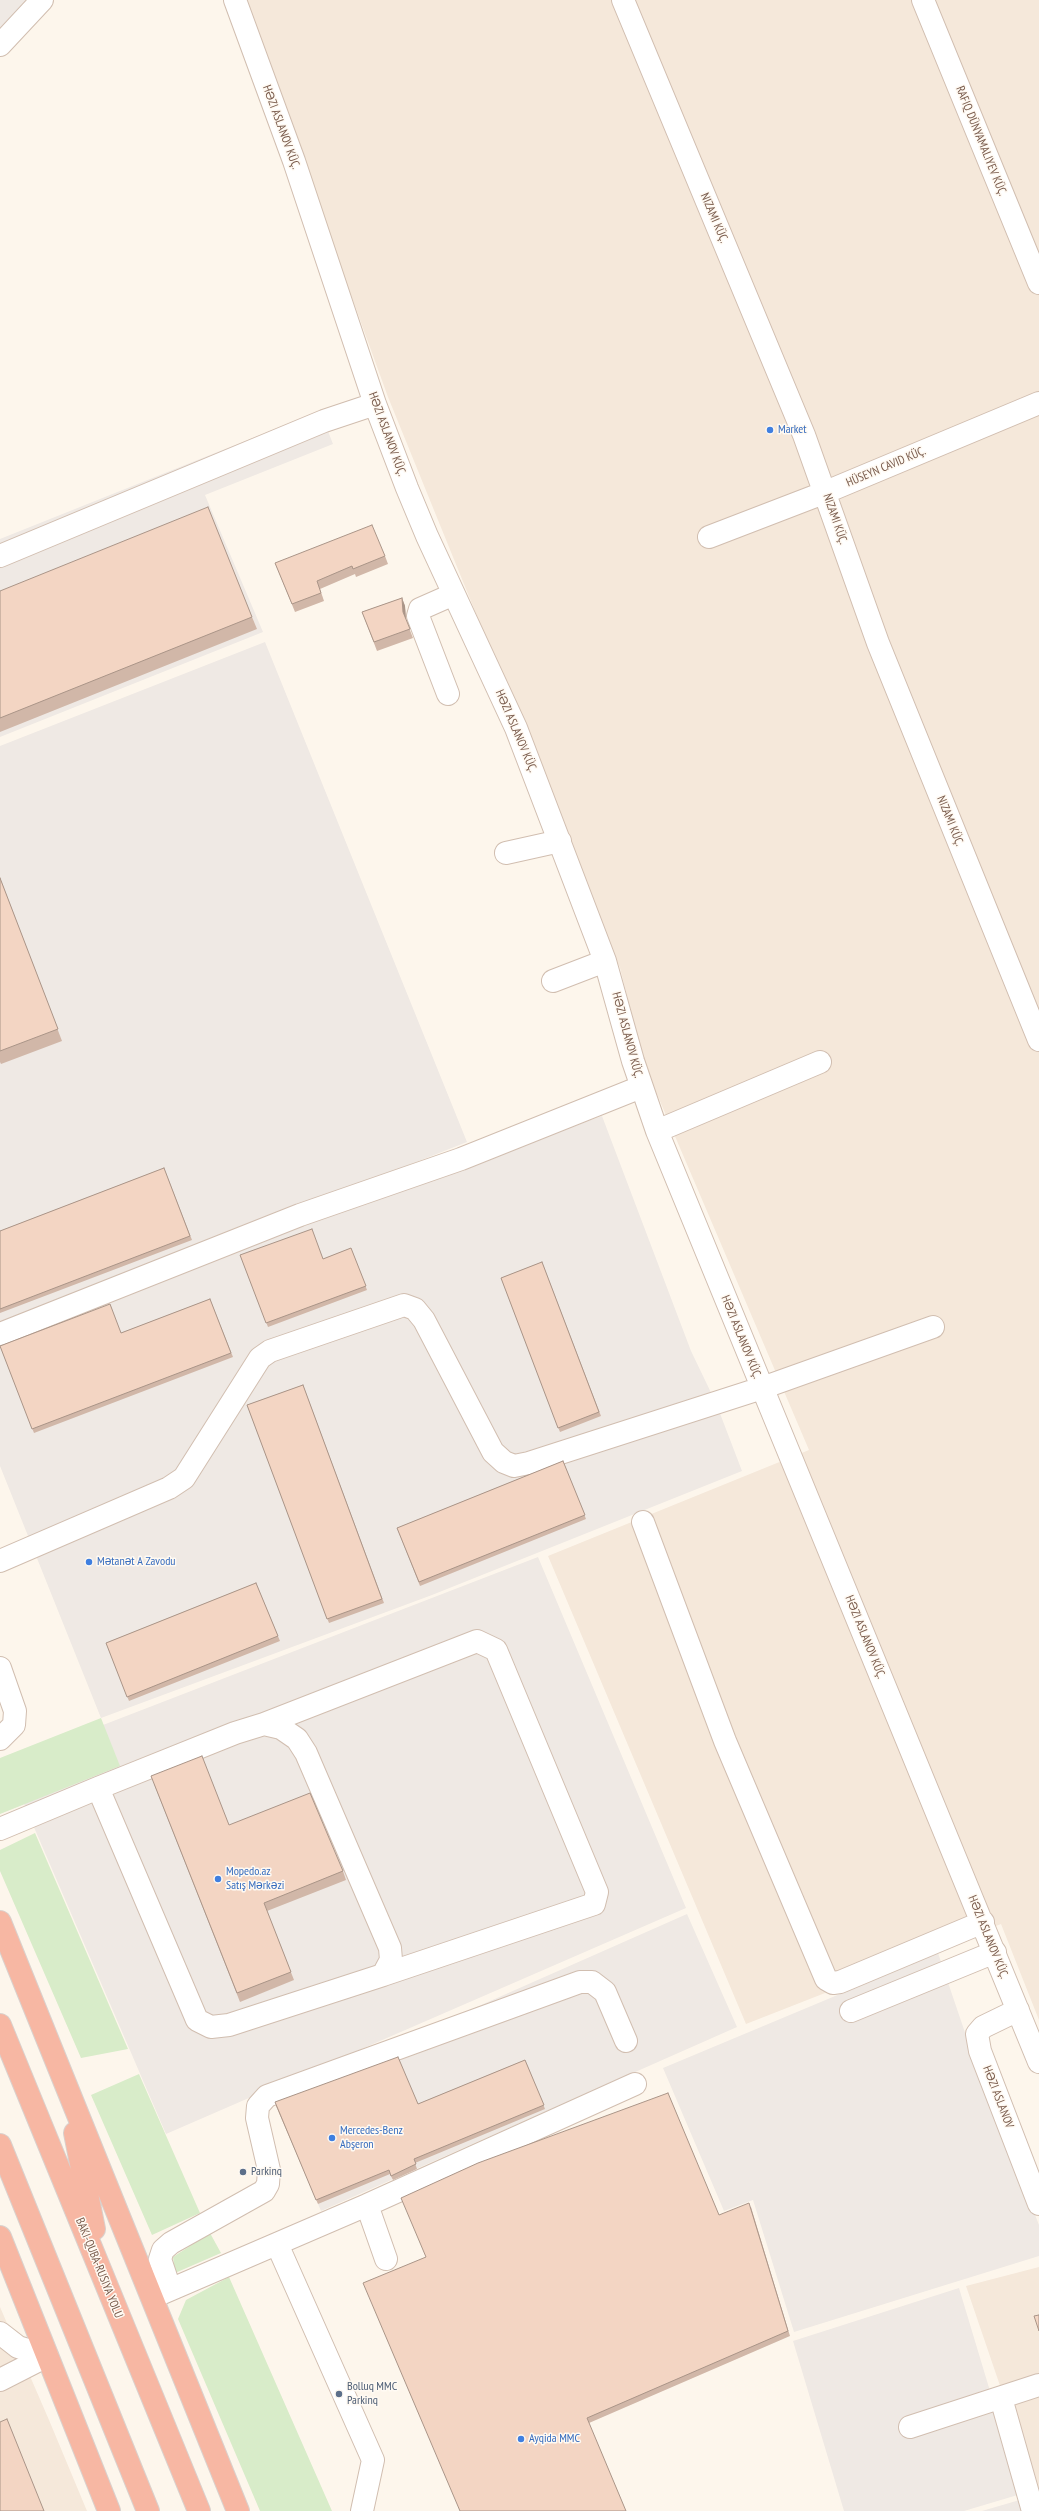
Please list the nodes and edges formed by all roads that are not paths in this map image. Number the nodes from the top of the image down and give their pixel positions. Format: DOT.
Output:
graph roads {
  1 [pos="42,0"];
  2 [pos="235,0"];
  3 [pos="623,0"];
  4 [pos="923,0"];
  5 [pos="0,45"];
  6 [pos="1039,283"];
  7 [pos="1039,403"];
  8 [pos="375,404"];
  9 [pos="826,492"];
  10 [pos="709,537"];
  11 [pos="0,556"];
  12 [pos="454,594"];
  13 [pos="448,694"];
  14 [pos="560,841"];
  15 [pos="506,853"];
  16 [pos="605,961"];
  17 [pos="553,981"];
  18 [pos="1039,1040"];
  19 [pos="820,1062"];
  20 [pos="642,1087"];
  21 [pos="657,1131"];
  22 [pos="933,1328"];
  23 [pos="0,1334"];
  24 [pos="762,1388"];
  25 [pos="643,1522"];
  26 [pos="0,1561"];
  27 [pos="0,1668"];
  28 [pos="264,1724"];
  29 [pos="0,1739"];
  30 [pos="98,1788"];
  31 [pos="0,1829"];
  32 [pos="0,1922"];
  33 [pos="983,1922"];
  34 [pos="995,1952"];
  35 [pos="383,1975"];
  36 [pos="1018,2010"];
  37 [pos="851,2011"];
  38 [pos="0,2025"];
  39 [pos="626,2041"];
  40 [pos="1039,2062"];
  41 [pos="64,2080"];
  42 [pos="635,2084"];
  43 [pos="0,2145"];
  44 [pos="1039,2204"];
  45 [pos="367,2205"];
  46 [pos="0,2237"];
  47 [pos="277,2244"];
  48 [pos="386,2258"];
  49 [pos="104,2279"];
  50 [pos="160,2294"];
  51 [pos="0,2333"];
  52 [pos="47,2356"];
  53 [pos="0,2380"];
  54 [pos="1039,2385"];
  55 [pos="1001,2398"];
  56 [pos="910,2427"];
  57 [pos="109,2511"];
  58 [pos="148,2511"];
  59 [pos="199,2511"];
  60 [pos="238,2511"];
  61 [pos="362,2511"];
  62 [pos="1033,2511"];
  1 -- 5 [label="street"];
  2 -- 8 [label="street, HƏZI ASLANOV KÜÇ."];
  3 -- 9 [label="street, NIZAMI KÜÇ."];
  4 -- 6 [label="street"];
  7 -- 9 [label="street, HÜSEYN CAVID KÜÇ."];
  8 -- 11 [label="street"];
  8 -- 12 [label="street, HƏZI ASLANOV KÜÇ."];
  9 -- 10 [label="street, HÜSEYN CAVID KÜÇ."];
  9 -- 18 [label="street, NIZAMI KÜÇ."];
  12 -- 13 [label="street"];
  12 -- 14 [label="street, HƏZI ASLANOV KÜÇ."];
  14 -- 15 [label="street"];
  14 -- 16 [label="street, HƏZI ASLANOV KÜÇ."];
  16 -- 17 [label="street"];
  16 -- 20 [label="street, HƏZI ASLANOV KÜÇ."];
  19 -- 21 [label="street"];
  20 -- 21 [label="street, HƏZI ASLANOV KÜÇ."];
  20 -- 23 [label="street"];
  21 -- 24 [label="street, HƏZI ASLANOV KÜÇ."];
  22 -- 24 [label="street"];
  24 -- 26 [label="street"];
  24 -- 33 [label="street, HƏZI ASLANOV KÜÇ."];
  25 -- 33 [label="street"];
  27 -- 29 [label="street"];
  28 -- 30 [label="street"];
  28 -- 35 [label="street"];
  28 -- 35 [label="street"];
  30 -- 31 [label="street"];
  30 -- 35 [label="street"];
  32 -- 41 [label="highway"];
  33 -- 34 [label="street, HƏZI ASLANOV KÜÇ."];
  34 -- 36 [label="street, HƏZI ASLANOV KÜÇ."];
  34 -- 37 [label="street"];
  36 -- 40 [label="street, HƏZI ASLANOV KÜÇ."];
  36 -- 44 [label="street, HƏZI ASLANOV"];
  38 -- 49 [label="highway"];
  39 -- 50 [label="street"];
  41 -- 49 [label="highway"];
  41 -- 50 [label="highway"];
  42 -- 45 [label="street"];
  43 -- 58 [label="highway"];
  45 -- 47 [label="street"];
  45 -- 48 [label="street"];
  46 -- 52 [label="highway"];
  47 -- 50 [label="street"];
  47 -- 61 [label="street"];
  49 -- 59 [label="highway"];
  50 -- 60 [label="highway"];
  51 -- 52 [label="street"];
  52 -- 53 [label="street"];
  52 -- 57 [label="highway"];
  54 -- 55 [label="street"];
  55 -- 56 [label="street"];
  55 -- 62 [label="street"];
}
